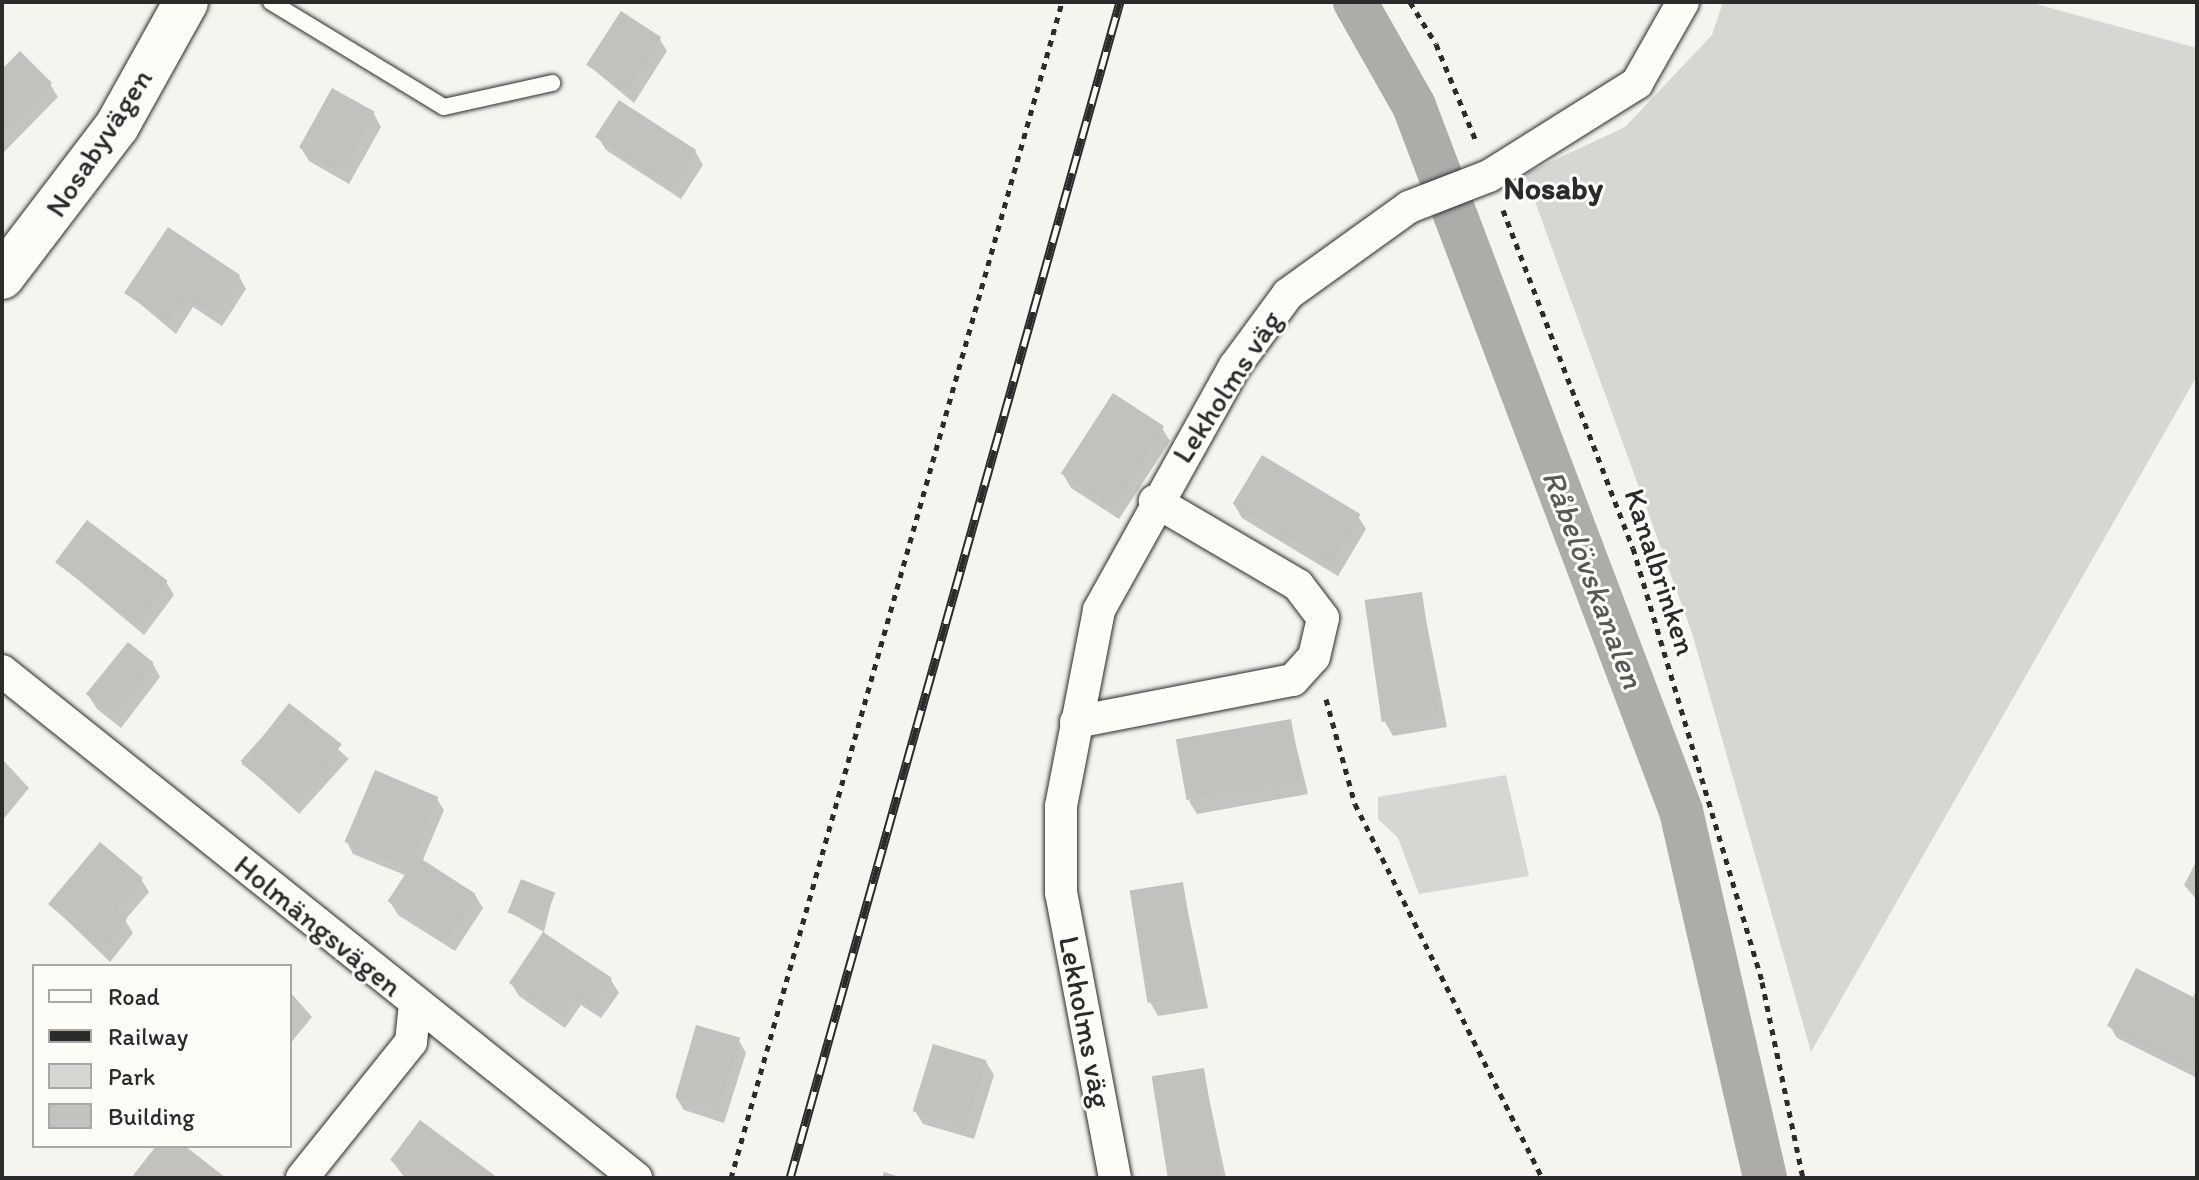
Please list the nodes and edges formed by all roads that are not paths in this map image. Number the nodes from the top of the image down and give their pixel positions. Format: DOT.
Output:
graph roads {
  1 [pos="186,2"];
  2 [pos="271,2"];
  3 [pos="1683,2"];
  4 [pos="552,83"];
  5 [pos="2,277"];
  6 [pos="1155,501"];
  7 [pos="2,671"];
  8 [pos="1076,722"];
  9 [pos="415,1004"];
  10 [pos="302,1178"];
  11 [pos="636,1178"];
  12 [pos="1115,1178"];
  1 -- 5 [label="main road, Nosabyvägen"];
  2 -- 4 [label="lane"];
  3 -- 6 [label="street, Lekholms väg"];
  6 -- 8 [label="street, Lekholms väg"];
  6 -- 8 [label="street"];
  7 -- 9 [label="street, Holmängsvägen"];
  8 -- 12 [label="street, Lekholms väg"];
  9 -- 10 [label="street"];
  9 -- 11 [label="street, Holmängsvägen"];
}
